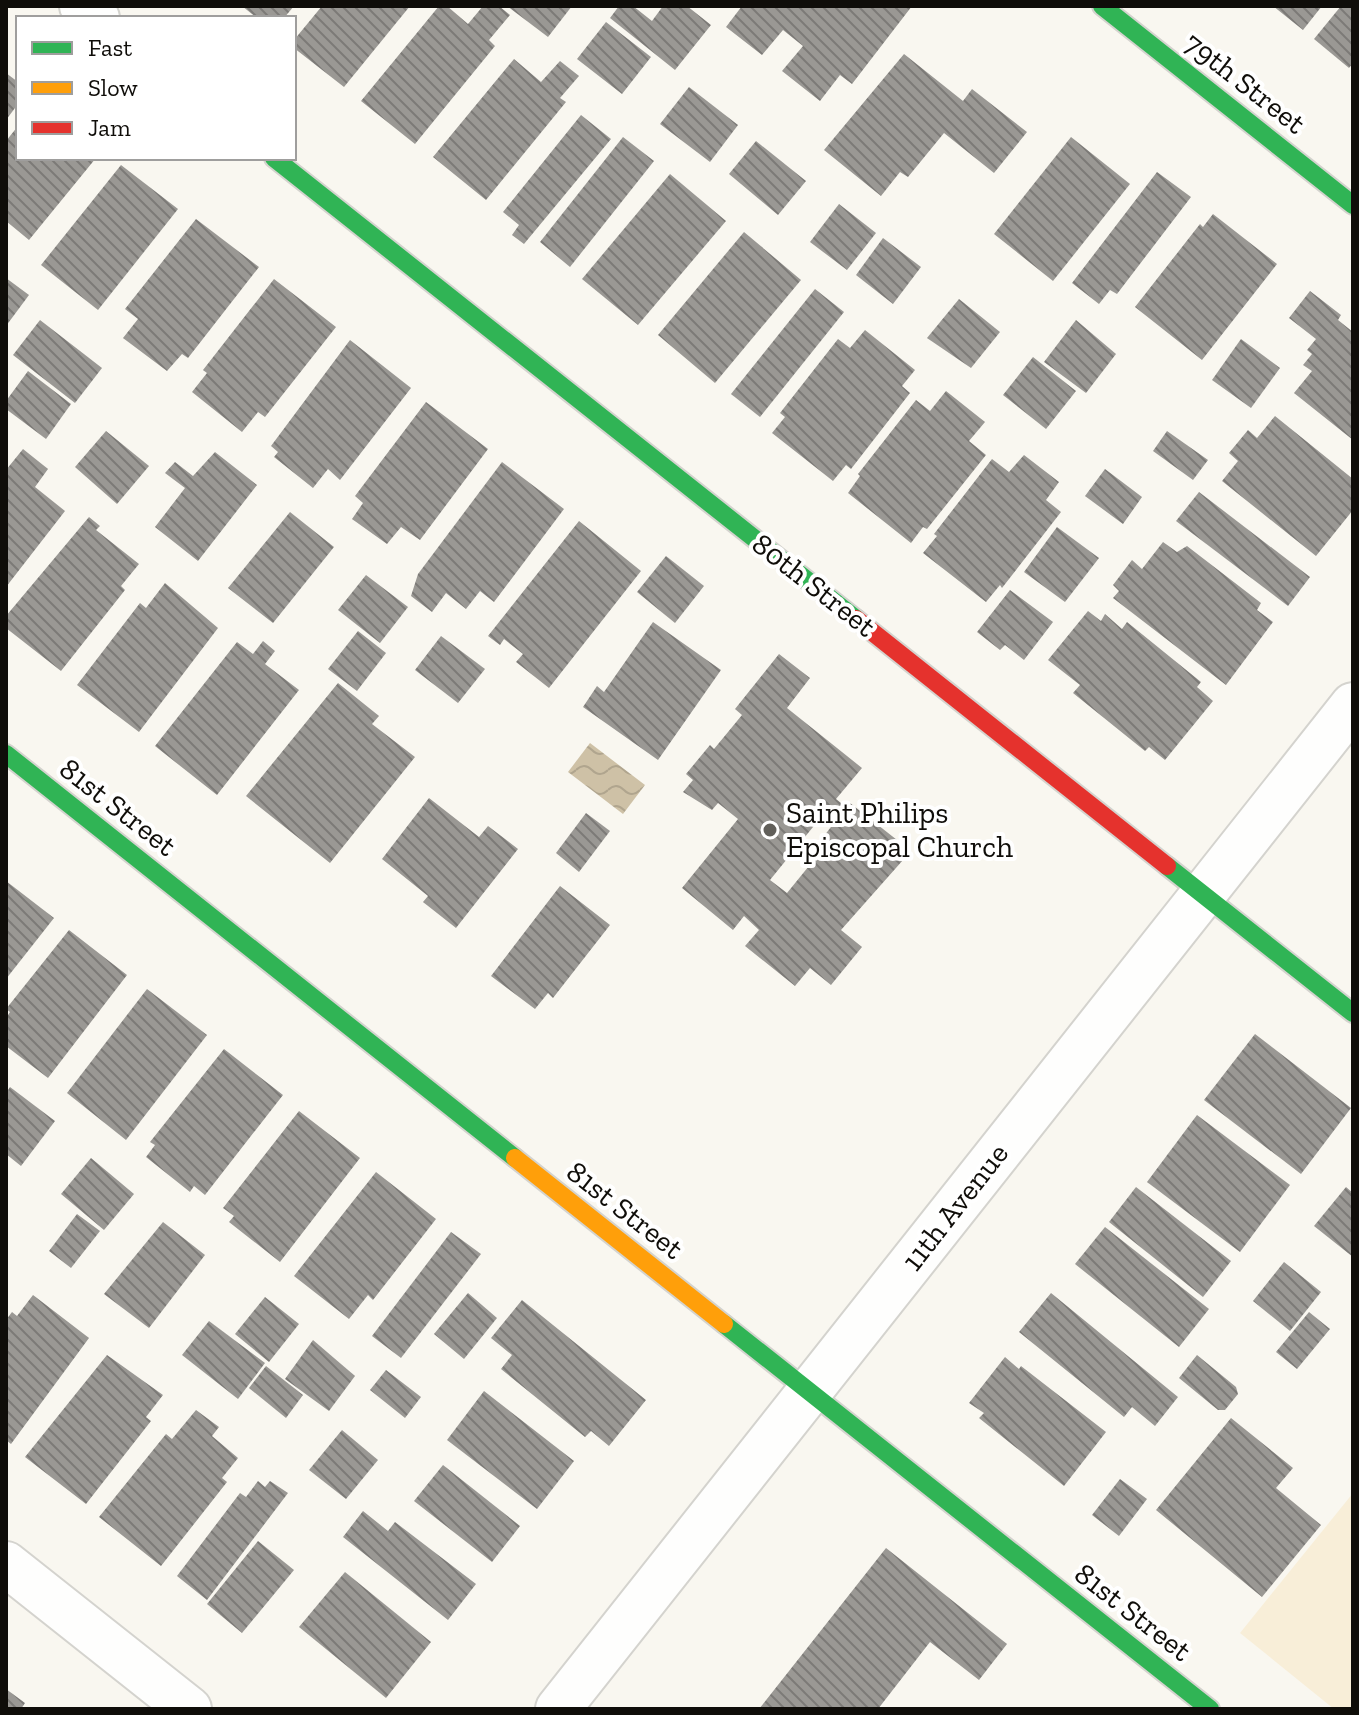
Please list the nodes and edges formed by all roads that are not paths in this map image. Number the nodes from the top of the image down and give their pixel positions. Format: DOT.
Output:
graph roads {
  1 [pos="1102,6"];
  2 [pos="277,160"];
  3 [pos="1353,205"];
  4 [pos="1353,705"];
  5 [pos="6,754"];
  6 [pos="1203,894"];
  7 [pos="1353,1013"];
  8 [pos="809,1392"];
  9 [pos="6,1564"];
  10 [pos="189,1709"];
  11 [pos="558,1709"];
  12 [pos="1210,1709"];
  1 -- 3 [label="street, 79th Street"];
  2 -- 6 [label="street, 80th Street"];
  4 -- 6 [label="street, 11th Avenue"];
  5 -- 8 [label="street, 81st Street"];
  6 -- 7 [label="street, 80th Street"];
  6 -- 8 [label="street, 11th Avenue"];
  8 -- 11 [label="street, 11th Avenue"];
  8 -- 12 [label="street, 81st Street"];
  9 -- 10 [label="street"];
}
